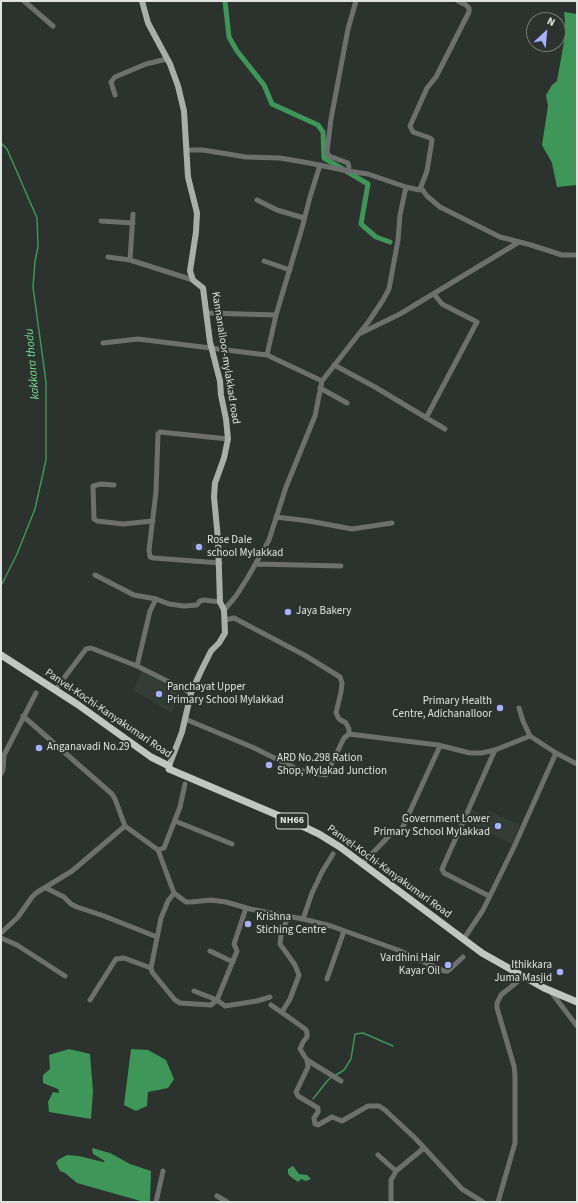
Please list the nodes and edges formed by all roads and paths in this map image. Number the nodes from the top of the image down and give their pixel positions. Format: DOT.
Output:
graph roads {
  1 [pos="24,1"];
  2 [pos="142,1"];
  3 [pos="356,1"];
  4 [pos="458,1"];
  5 [pos="53,26"];
  6 [pos="168,59"];
  7 [pos="115,95"];
  8 [pos="187,150"];
  9 [pos="320,165"];
  10 [pos="348,171"];
  11 [pos="406,187"];
  12 [pos="421,188"];
  13 [pos="257,200"];
  14 [pos="133,214"];
  15 [pos="304,218"];
  16 [pos="101,221"];
  17 [pos="133,223"];
  18 [pos="519,242"];
  19 [pos="577,255"];
  20 [pos="108,257"];
  21 [pos="130,260"];
  22 [pos="264,261"];
  23 [pos="290,270"];
  24 [pos="193,280"];
  25 [pos="434,294"];
  26 [pos="207,312"];
  27 [pos="276,316"];
  28 [pos="360,333"];
  29 [pos="102,343"];
  30 [pos="212,348"];
  31 [pos="267,355"];
  32 [pos="334,365"];
  33 [pos="322,381"];
  34 [pos="320,388"];
  35 [pos="347,403"];
  36 [pos="426,418"];
  37 [pos="445,429"];
  38 [pos="228,439"];
  39 [pos="114,485"];
  40 [pos="276,517"];
  41 [pos="153,521"];
  42 [pos="392,522"];
  43 [pos="220,563"];
  44 [pos="256,564"];
  45 [pos="341,566"];
  46 [pos="95,576"];
  47 [pos="156,599"];
  48 [pos="220,602"];
  49 [pos="224,610"];
  50 [pos="225,620"];
  51 [pos="1,655"];
  52 [pos="137,666"];
  53 [pos="55,690"];
  54 [pos="36,693"];
  55 [pos="192,693"];
  56 [pos="520,708"];
  57 [pos="23,716"];
  58 [pos="185,719"];
  59 [pos="349,734"];
  60 [pos="530,736"];
  61 [pos="440,746"];
  62 [pos="495,750"];
  63 [pos="556,753"];
  64 [pos="577,764"];
  65 [pos="169,766"];
  66 [pos="1,774"];
  67 [pos="185,784"];
  68 [pos="175,821"];
  69 [pos="125,826"];
  70 [pos="232,844"];
  71 [pos="158,850"];
  72 [pos="333,854"];
  73 [pos="362,864"];
  74 [pos="46,888"];
  75 [pos="174,893"];
  76 [pos="490,896"];
  77 [pos="246,908"];
  78 [pos="288,916"];
  79 [pos="303,919"];
  80 [pos="344,931"];
  81 [pos="1,933"];
  82 [pos="157,937"];
  83 [pos="1,938"];
  84 [pos="464,940"];
  85 [pos="210,951"];
  86 [pos="463,957"];
  87 [pos="233,962"];
  88 [pos="150,968"];
  89 [pos="65,976"];
  90 [pos="523,977"];
  91 [pos="327,979"];
  92 [pos="194,991"];
  93 [pos="552,992"];
  94 [pos="270,997"];
  95 [pos="90,1000"];
  96 [pos="217,1000"];
  97 [pos="577,1002"];
  98 [pos="271,1005"];
  99 [pos="282,1012"];
  100 [pos="577,1026"];
  101 [pos="307,1060"];
  102 [pos="341,1081"];
  103 [pos="424,1148"];
  104 [pos="378,1155"];
  105 [pos="163,1171"];
  106 [pos="396,1171"];
  107 [pos="218,1196"];
  108 [pos="156,1202"];
  109 [pos="226,1202"];
  110 [pos="391,1202"];
  111 [pos="483,1202"];
  112 [pos="498,1202"];
  1 -- 5 [label="street"];
  2 -- 6 [label="main road"];
  3 -- 10 [label="street"];
  4 -- 12 [label="street"];
  6 -- 7 [label="street"];
  6 -- 8 [label="main road"];
  8 -- 9 [label="street"];
  8 -- 24 [label="main road"];
  9 -- 10 [label="street"];
  9 -- 15 [label="street"];
  10 -- 11 [label="street"];
  11 -- 12 [label="street"];
  11 -- 28 [label="street"];
  12 -- 18 [label="street"];
  13 -- 15 [label="street"];
  14 -- 17 [label="street"];
  15 -- 23 [label="street"];
  16 -- 17 [label="street"];
  17 -- 21 [label="street"];
  18 -- 19 [label="street"];
  18 -- 25 [label="street"];
  20 -- 21 [label="street"];
  21 -- 24 [label="street"];
  22 -- 23 [label="street"];
  23 -- 27 [label="street"];
  24 -- 26 [label="main road, Kannanalloor-mylakkad road"];
  25 -- 28 [label="street"];
  25 -- 36 [label="street"];
  26 -- 27 [label="street"];
  26 -- 30 [label="main road, Kannanalloor-mylakkad road"];
  27 -- 31 [label="street"];
  28 -- 32 [label="street"];
  29 -- 30 [label="street"];
  30 -- 31 [label="street"];
  30 -- 38 [label="main road, Kannanalloor-mylakkad road"];
  31 -- 33 [label="street"];
  32 -- 33 [label="street"];
  32 -- 36 [label="street"];
  33 -- 34 [label="street"];
  34 -- 35 [label="street"];
  34 -- 40 [label="street"];
  36 -- 37 [label="street"];
  38 -- 41 [label="street"];
  38 -- 43 [label="main road, Kannanalloor-mylakkad road"];
  39 -- 41 [label="street"];
  40 -- 42 [label="street"];
  40 -- 44 [label="street"];
  41 -- 43 [label="street"];
  43 -- 48 [label="main road, Kannanalloor-mylakkad road"];
  44 -- 45 [label="street"];
  44 -- 49 [label="street"];
  46 -- 47 [label="street"];
  47 -- 48 [label="street"];
  47 -- 52 [label="street"];
  48 -- 49 [label="main road, Kannanalloor-mylakkad road"];
  49 -- 50 [label="main road, Kannanalloor-mylakkad road"];
  50 -- 55 [label="main road, Kannanalloor-mylakkad road"];
  50 -- 59 [label="street"];
  51 -- 53 [label="highway, Panvel-Kochi-Kanyakumari Road / NH66"];
  52 -- 53 [label="street"];
  52 -- 55 [label="street"];
  53 -- 65 [label="highway, Panvel-Kochi-Kanyakumari Road / NH66"];
  54 -- 57 [label="street"];
  55 -- 58 [label="main road, Kannanalloor-mylakkad road"];
  56 -- 60 [label="street"];
  57 -- 66 [label="street"];
  57 -- 69 [label="street"];
  58 -- 59 [label="street"];
  58 -- 65 [label="main road, Kannanalloor-mylakkad road"];
  59 -- 61 [label="street"];
  60 -- 62 [label="street"];
  60 -- 63 [label="street"];
  61 -- 62 [label="street"];
  61 -- 73 [label="street"];
  62 -- 76 [label="street"];
  63 -- 64 [label="street"];
  63 -- 76 [label="street"];
  65 -- 73 [label="highway, Panvel-Kochi-Kanyakumari Road / NH66"];
  67 -- 68 [label="street"];
  68 -- 70 [label="street"];
  68 -- 71 [label="street"];
  69 -- 71 [label="street"];
  69 -- 74 [label="street"];
  71 -- 75 [label="street"];
  72 -- 79 [label="street"];
  73 -- 84 [label="highway, Panvel-Kochi-Kanyakumari Road / NH66"];
  74 -- 81 [label="street"];
  74 -- 82 [label="street"];
  75 -- 77 [label="street"];
  75 -- 82 [label="street"];
  76 -- 84 [label="street"];
  77 -- 78 [label="street"];
  77 -- 87 [label="street"];
  78 -- 79 [label="street"];
  78 -- 99 [label="street"];
  79 -- 80 [label="street"];
  80 -- 86 [label="street"];
  80 -- 91 [label="street"];
  82 -- 88 [label="street"];
  83 -- 89 [label="street"];
  84 -- 90 [label="highway, Panvel-Kochi-Kanyakumari Road / NH66"];
  85 -- 87 [label="street"];
  87 -- 96 [label="street"];
  88 -- 95 [label="street"];
  88 -- 96 [label="street"];
  90 -- 93 [label="highway, Panvel-Kochi-Kanyakumari Road / NH66"];
  90 -- 112 [label="street"];
  92 -- 96 [label="street"];
  93 -- 97 [label="highway, Panvel-Kochi-Kanyakumari Road / NH66"];
  93 -- 100 [label="street"];
  94 -- 96 [label="street"];
  98 -- 99 [label="street"];
  99 -- 101 [label="street"];
  101 -- 102 [label="street"];
  101 -- 103 [label="street"];
  103 -- 106 [label="street"];
  103 -- 111 [label="street"];
  104 -- 106 [label="street"];
  105 -- 108 [label="street"];
  106 -- 110 [label="street"];
  107 -- 109 [label="street"];
}
